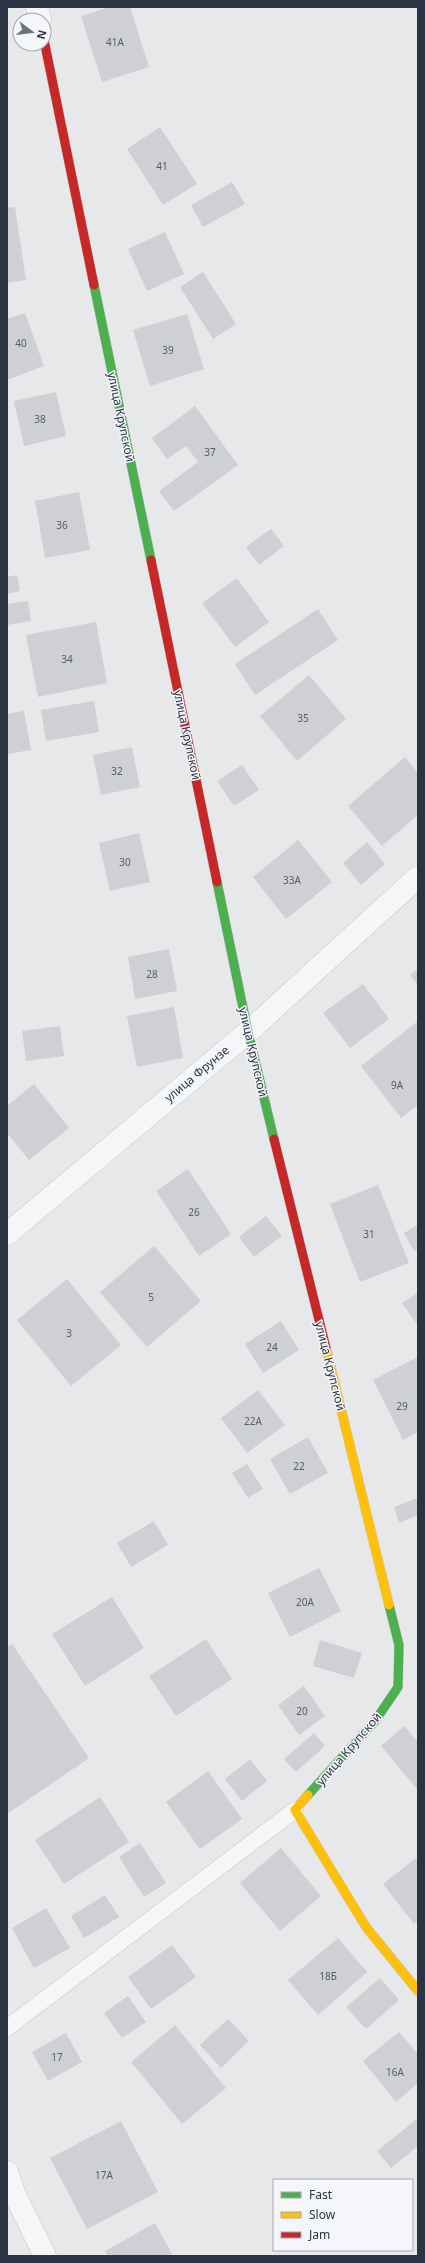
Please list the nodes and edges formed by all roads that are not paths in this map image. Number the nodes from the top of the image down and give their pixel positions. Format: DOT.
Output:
graph roads {
  1 [pos="46,52"];
  2 [pos="418,877"];
  3 [pos="248,1032"];
  4 [pos="7,1234"];
  5 [pos="295,1810"];
  6 [pos="418,1991"];
  7 [pos="7,2028"];
  8 [pos="7,2172"];
  9 [pos="44,2256"];
  1 -- 3 [label="street, улица Крупской"];
  2 -- 3 [label="street, улица Фрунзе"];
  3 -- 4 [label="street, улица Фрунзе"];
  3 -- 5 [label="street, улица Крупской"];
  5 -- 6 [label="street"];
  5 -- 7 [label="lane"];
  8 -- 9 [label="street"];
}
